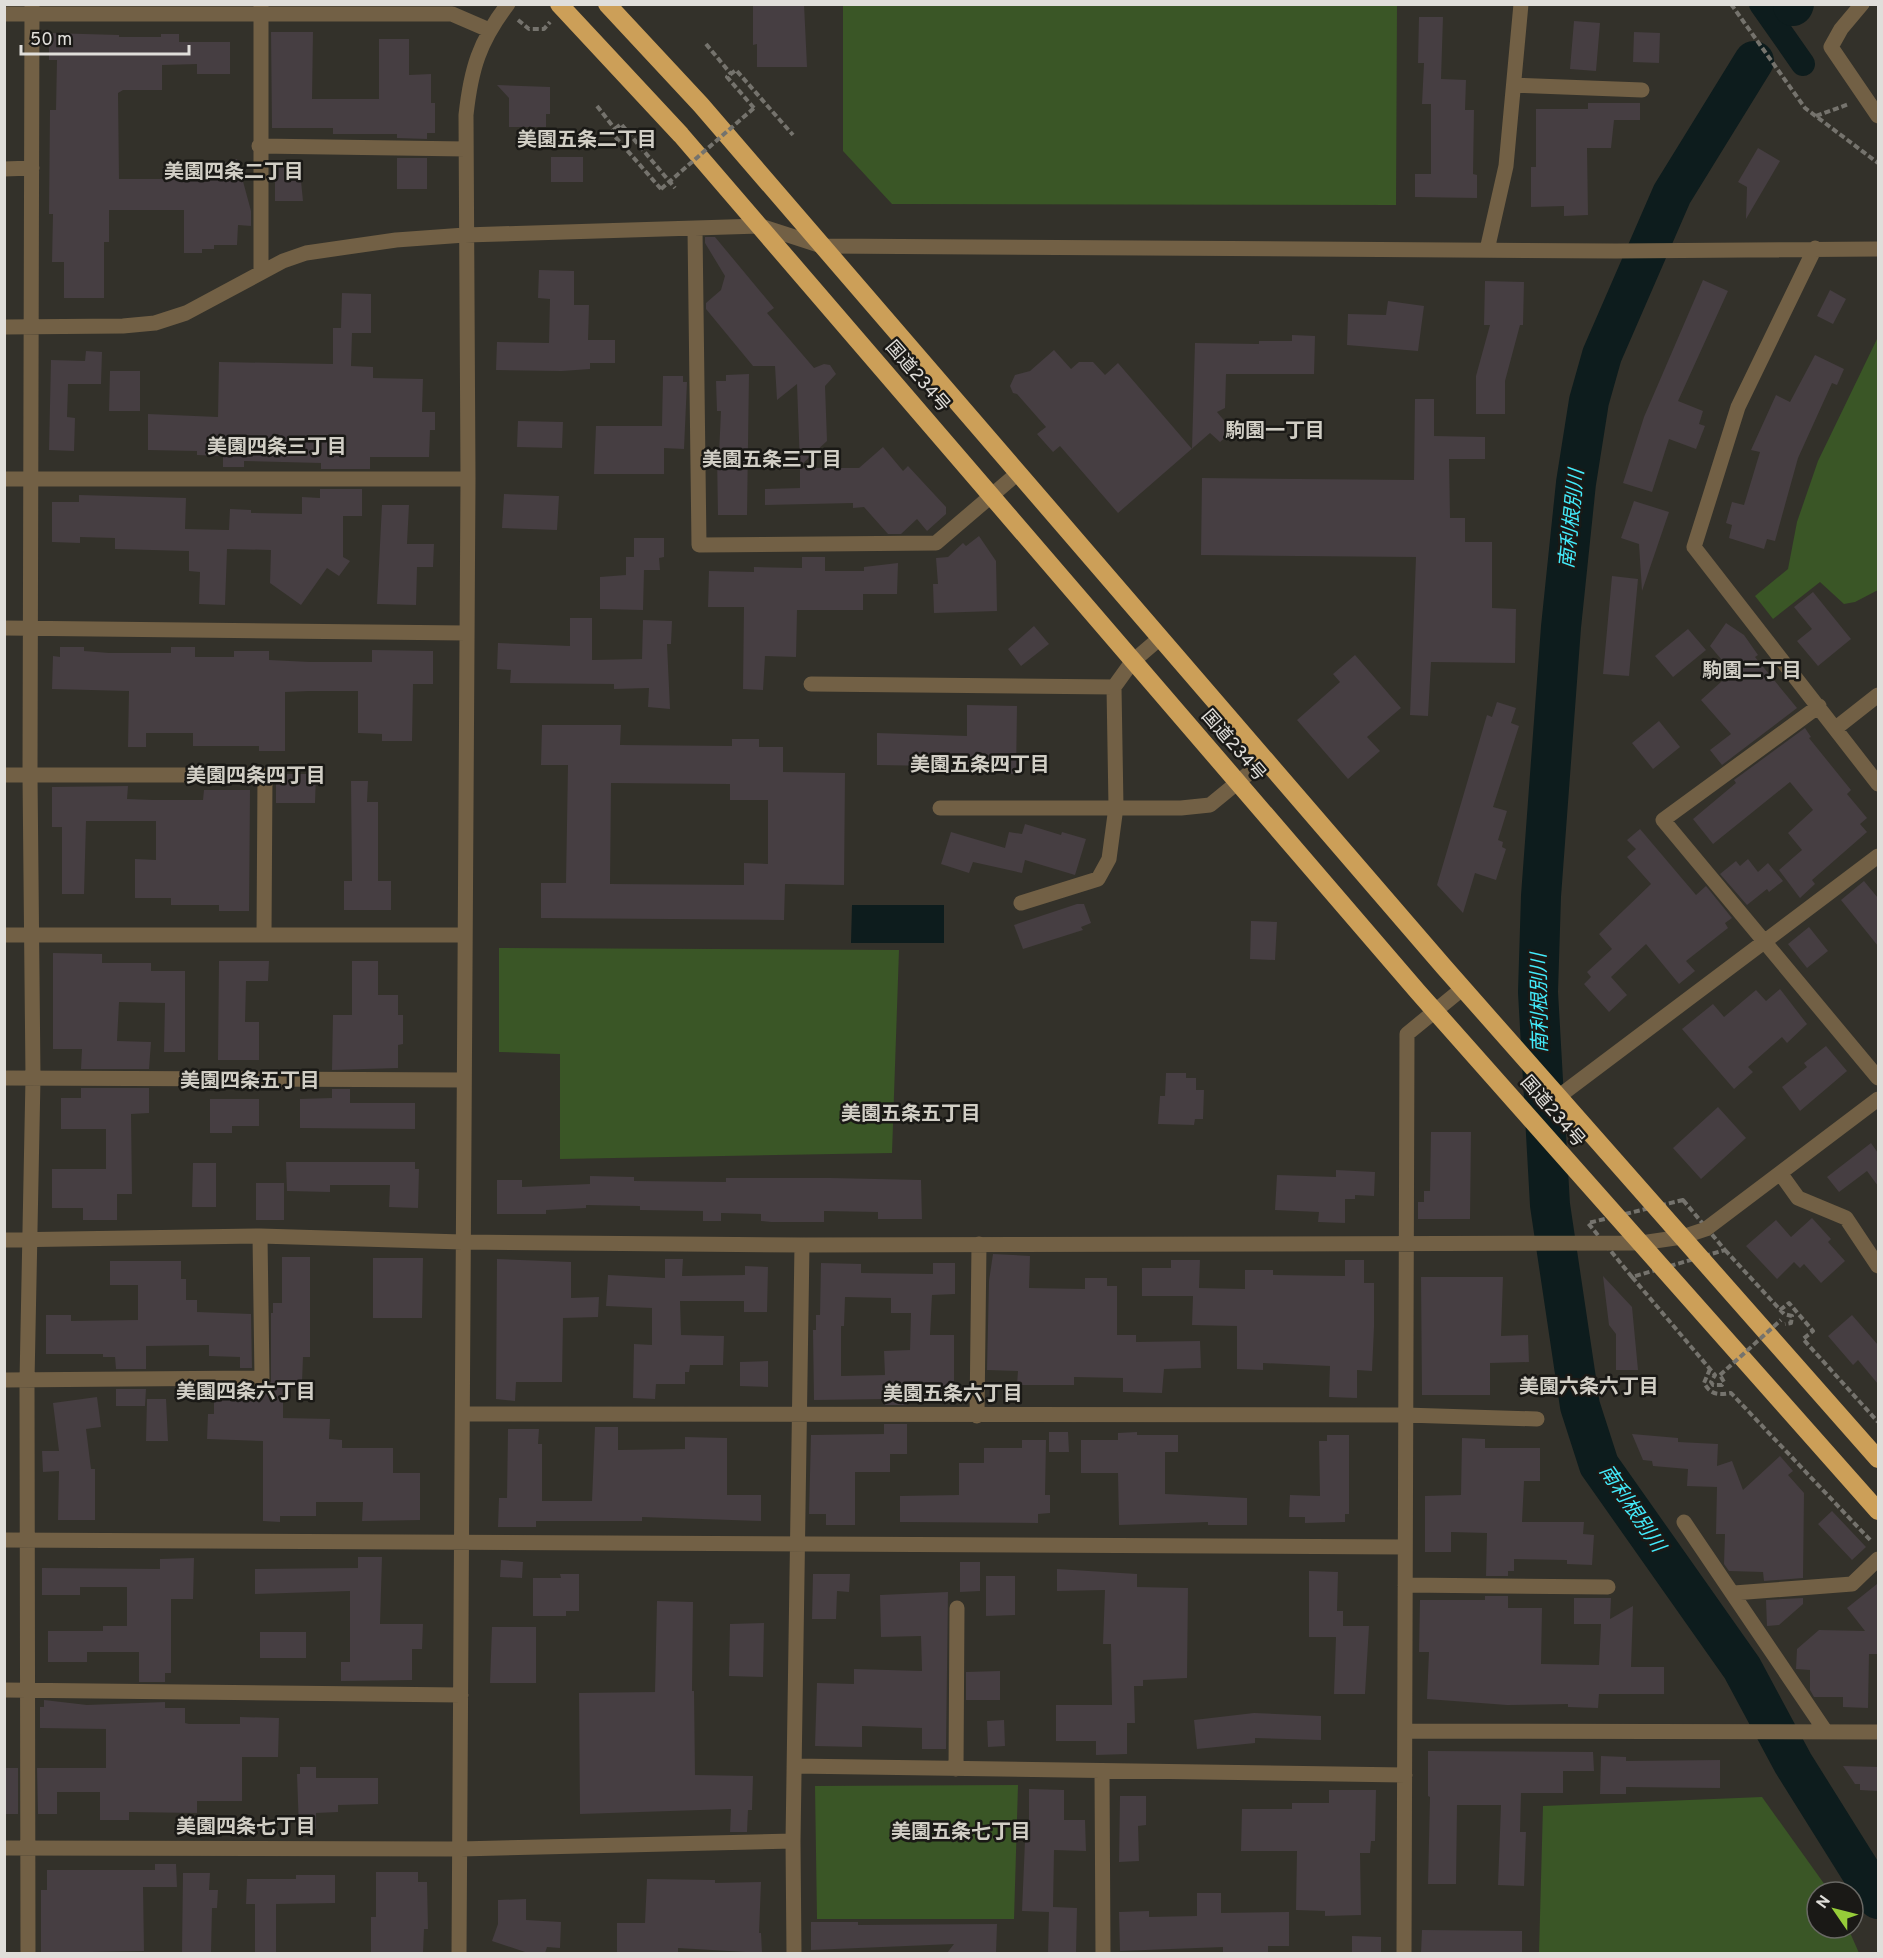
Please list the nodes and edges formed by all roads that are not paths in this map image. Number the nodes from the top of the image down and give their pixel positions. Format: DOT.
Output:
graph roads {
  1 [pos="607,4"];
  2 [pos="1521,4"];
  3 [pos="1862,4"];
  4 [pos="507,6"];
  5 [pos="561,6"];
  6 [pos="32,9"];
  7 [pos="261,9"];
  8 [pos="4,14"];
  9 [pos="489,30"];
  10 [pos="1514,85"];
  11 [pos="1642,90"];
  12 [pos="1872,97"];
  13 [pos="1878,116"];
  14 [pos="260,146"];
  15 [pos="466,148"];
  16 [pos="32,168"];
  17 [pos="4,169"];
  18 [pos="760,226"];
  19 [pos="695,229"];
  20 [pos="465,236"];
  21 [pos="822,246"];
  22 [pos="1815,248"];
  23 [pos="1878,249"];
  24 [pos="1487,250"];
  25 [pos="261,272"];
  26 [pos="4,327"];
  27 [pos="31,327"];
  28 [pos="1018,473"];
  29 [pos="468,478"];
  30 [pos="4,479"];
  31 [pos="31,479"];
  32 [pos="992,496"];
  33 [pos="4,627"];
  34 [pos="30,627"];
  35 [pos="466,633"];
  36 [pos="1160,638"];
  37 [pos="1132,662"];
  38 [pos="812,684"];
  39 [pos="1114,687"];
  40 [pos="1878,695"];
  41 [pos="1819,706"];
  42 [pos="1836,728"];
  43 [pos="1265,760"];
  44 [pos="4,775"];
  45 [pos="30,775"];
  46 [pos="1238,783"];
  47 [pos="1878,784"];
  48 [pos="1116,807"];
  49 [pos="940,808"];
  50 [pos="1878,856"];
  51 [pos="1021,903"];
  52 [pos="4,935"];
  53 [pos="32,935"];
  54 [pos="264,935"];
  55 [pos="465,935"];
  56 [pos="1766,940"];
  57 [pos="1462,988"];
  58 [pos="1435,1011"];
  59 [pos="4,1078"];
  60 [pos="33,1078"];
  61 [pos="1878,1078"];
  62 [pos="464,1080"];
  63 [pos="1558,1097"];
  64 [pos="1878,1099"];
  65 [pos="1780,1173"];
  66 [pos="260,1236"];
  67 [pos="1682,1237"];
  68 [pos="4,1240"];
  69 [pos="29,1240"];
  70 [pos="462,1242"];
  71 [pos="1406,1242"];
  72 [pos="1641,1243"];
  73 [pos="980,1244"];
  74 [pos="802,1245"];
  75 [pos="1878,1266"];
  76 [pos="4,1380"];
  77 [pos="27,1381"];
  78 [pos="463,1414"];
  79 [pos="1405,1415"];
  80 [pos="800,1416"];
  81 [pos="977,1416"];
  82 [pos="1537,1419"];
  83 [pos="1878,1459"];
  84 [pos="1878,1511"];
  85 [pos="1684,1522"];
  86 [pos="4,1540"];
  87 [pos="28,1540"];
  88 [pos="462,1543"];
  89 [pos="798,1544"];
  90 [pos="1405,1547"];
  91 [pos="1878,1559"];
  92 [pos="1405,1585"];
  93 [pos="1608,1587"];
  94 [pos="1734,1593"];
  95 [pos="957,1608"];
  96 [pos="4,1690"];
  97 [pos="28,1690"];
  98 [pos="461,1695"];
  99 [pos="1405,1731"];
  100 [pos="1878,1732"];
  101 [pos="1819,1733"];
  102 [pos="794,1767"];
  103 [pos="956,1769"];
  104 [pos="1102,1771"];
  105 [pos="1405,1775"];
  106 [pos="793,1842"];
  107 [pos="4,1848"];
  108 [pos="28,1848"];
  109 [pos="460,1849"];
  110 [pos="28,1953"];
  111 [pos="459,1953"];
  112 [pos="794,1953"];
  113 [pos="1103,1953"];
  114 [pos="1404,1953"];
  1 -- 21 [label="highway, 国道234号"];
  2 -- 10 [label="street"];
  3 -- 12 [label="street"];
  4 -- 9 [label="street"];
  5 -- 18 [label="highway, 国道234号"];
  6 -- 7 [label="street"];
  6 -- 8 [label="street"];
  6 -- 16 [label="street"];
  7 -- 9 [label="street"];
  7 -- 14 [label="street"];
  9 -- 15 [label="street"];
  10 -- 11 [label="street"];
  10 -- 24 [label="street"];
  12 -- 13 [label="street"];
  14 -- 15 [label="street"];
  14 -- 25 [label="street"];
  15 -- 20 [label="street"];
  16 -- 17 [label="street"];
  16 -- 27 [label="street"];
  18 -- 19 [label="street"];
  18 -- 21 [label="street"];
  18 -- 32 [label="highway, 国道234号"];
  19 -- 20 [label="street"];
  19 -- 32 [label="street"];
  20 -- 25 [label="street"];
  20 -- 29 [label="street"];
  21 -- 24 [label="street"];
  21 -- 28 [label="highway, 国道234号"];
  22 -- 23 [label="street"];
  22 -- 24 [label="street"];
  22 -- 41 [label="street"];
  25 -- 27 [label="street"];
  26 -- 27 [label="street"];
  27 -- 31 [label="street"];
  28 -- 32 [label="street"];
  28 -- 36 [label="highway, 国道234号"];
  29 -- 31 [label="street"];
  29 -- 35 [label="street"];
  30 -- 31 [label="street"];
  31 -- 34 [label="street"];
  32 -- 37 [label="highway, 国道234号"];
  33 -- 34 [label="street"];
  34 -- 35 [label="street"];
  34 -- 45 [label="street"];
  35 -- 55 [label="street"];
  36 -- 37 [label="street"];
  36 -- 43 [label="highway, 国道234号"];
  37 -- 39 [label="street"];
  37 -- 46 [label="highway, 国道234号"];
  38 -- 39 [label="street"];
  39 -- 48 [label="street"];
  40 -- 42 [label="street"];
  41 -- 42 [label="street"];
  41 -- 56 [label="street"];
  42 -- 47 [label="street"];
  43 -- 46 [label="street"];
  43 -- 57 [label="highway, 国道234号"];
  44 -- 45 [label="street"];
  45 -- 53 [label="street"];
  45 -- 54 [label="street"];
  46 -- 48 [label="street"];
  46 -- 58 [label="highway, 国道234号"];
  48 -- 49 [label="street"];
  48 -- 51 [label="street"];
  50 -- 56 [label="street"];
  52 -- 53 [label="street"];
  53 -- 54 [label="street"];
  53 -- 60 [label="street"];
  54 -- 55 [label="street"];
  55 -- 62 [label="street"];
  56 -- 61 [label="street"];
  56 -- 63 [label="street"];
  57 -- 58 [label="street"];
  57 -- 63 [label="highway, 国道234号"];
  58 -- 71 [label="street"];
  58 -- 72 [label="highway, 国道234号"];
  59 -- 60 [label="street"];
  60 -- 62 [label="street"];
  60 -- 69 [label="street"];
  62 -- 70 [label="street"];
  63 -- 67 [label="highway, 国道234号"];
  64 -- 65 [label="street"];
  65 -- 67 [label="street"];
  65 -- 75 [label="street"];
  66 -- 69 [label="street"];
  66 -- 70 [label="street"];
  66 -- 77 [label="street"];
  67 -- 72 [label="street"];
  67 -- 83 [label="highway, 国道234号"];
  68 -- 69 [label="street"];
  69 -- 77 [label="street"];
  70 -- 74 [label="street"];
  70 -- 78 [label="street"];
  71 -- 72 [label="street"];
  71 -- 73 [label="street"];
  71 -- 79 [label="street"];
  72 -- 84 [label="highway, 国道234号"];
  73 -- 74 [label="street"];
  73 -- 81 [label="street"];
  74 -- 80 [label="street"];
  76 -- 77 [label="street"];
  77 -- 87 [label="street"];
  78 -- 80 [label="street"];
  78 -- 88 [label="street"];
  79 -- 81 [label="street"];
  79 -- 82 [label="street"];
  79 -- 90 [label="street"];
  80 -- 81 [label="street"];
  80 -- 89 [label="street"];
  85 -- 94 [label="street"];
  86 -- 87 [label="street"];
  87 -- 88 [label="street"];
  87 -- 97 [label="street"];
  88 -- 89 [label="street"];
  88 -- 98 [label="street"];
  89 -- 90 [label="street"];
  89 -- 102 [label="street"];
  90 -- 92 [label="street"];
  91 -- 94 [label="street"];
  92 -- 93 [label="street"];
  92 -- 99 [label="street"];
  94 -- 101 [label="street"];
  95 -- 103 [label="street"];
  96 -- 97 [label="street"];
  97 -- 98 [label="street"];
  97 -- 108 [label="street"];
  98 -- 109 [label="street"];
  99 -- 101 [label="street"];
  99 -- 105 [label="street"];
  100 -- 101 [label="street"];
  102 -- 103 [label="street"];
  102 -- 106 [label="street"];
  103 -- 104 [label="street"];
  104 -- 105 [label="street"];
  104 -- 113 [label="street"];
  105 -- 114 [label="street"];
  106 -- 109 [label="street"];
  106 -- 112 [label="street"];
  107 -- 108 [label="street"];
  108 -- 109 [label="street"];
  108 -- 110 [label="street"];
  109 -- 111 [label="street"];
}
